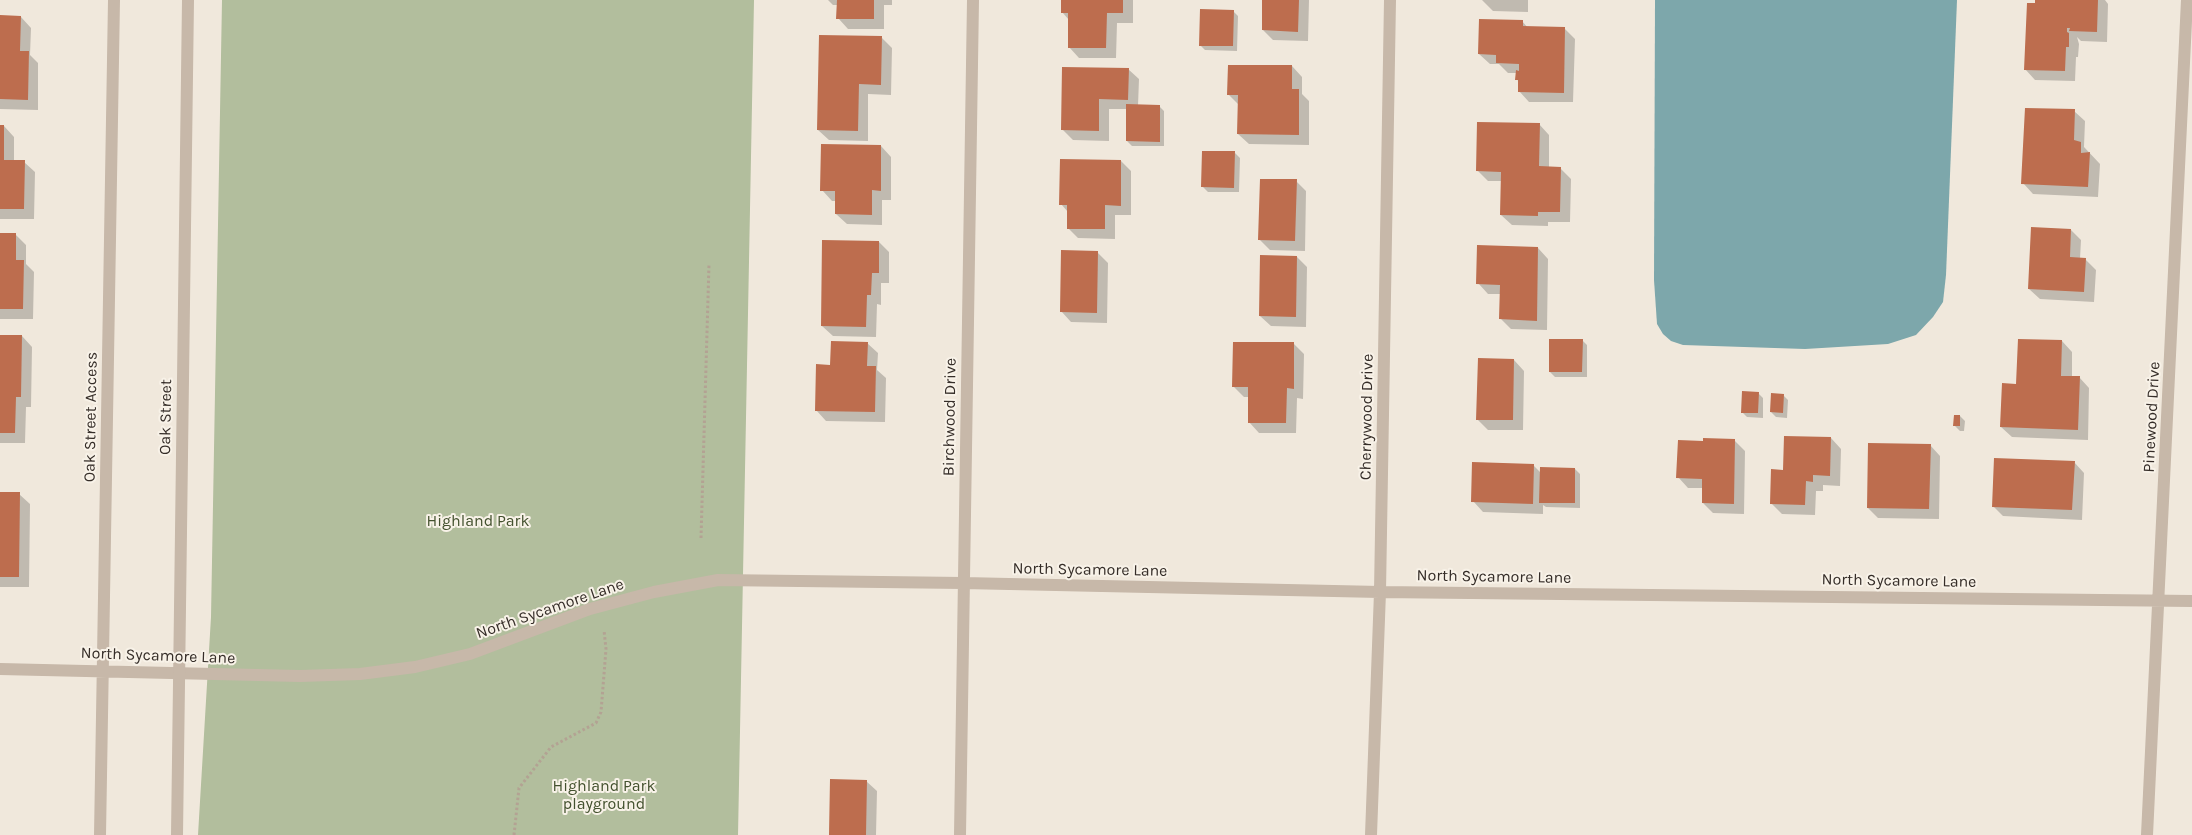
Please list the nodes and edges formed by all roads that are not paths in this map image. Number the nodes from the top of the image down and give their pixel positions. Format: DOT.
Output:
graph roads {
  1 [pos="114,0"];
  2 [pos="188,0"];
  3 [pos="973,0"];
  4 [pos="1390,0"];
  5 [pos="2187,0"];
  6 [pos="963,583"];
  7 [pos="1380,592"];
  8 [pos="2159,600"];
  9 [pos="2192,601"];
  10 [pos="0,669"];
  11 [pos="103,670"];
  12 [pos="178,673"];
  13 [pos="100,835"];
  14 [pos="177,835"];
  15 [pos="960,835"];
  16 [pos="1371,835"];
  17 [pos="2147,835"];
  1 -- 11 [label="street, Oak Street Access"];
  2 -- 12 [label="street, Oak Street"];
  3 -- 6 [label="street, Birchwood Drive"];
  4 -- 7 [label="street, Cherrywood Drive"];
  5 -- 8 [label="street, Pinewood Drive"];
  6 -- 7 [label="street, North Sycamore Lane"];
  6 -- 12 [label="street, North Sycamore Lane"];
  6 -- 15 [label="street, Birchwood Drive"];
  7 -- 8 [label="street, North Sycamore Lane"];
  7 -- 16 [label="street, Cherrywood Drive"];
  8 -- 9 [label="street, North Sycamore Lane"];
  8 -- 17 [label="street, Pinewood Drive"];
  10 -- 11 [label="street, North Sycamore Lane"];
  11 -- 12 [label="street, North Sycamore Lane"];
  11 -- 13 [label="street, Oak Street Access"];
  12 -- 14 [label="street, Oak Street"];
}
